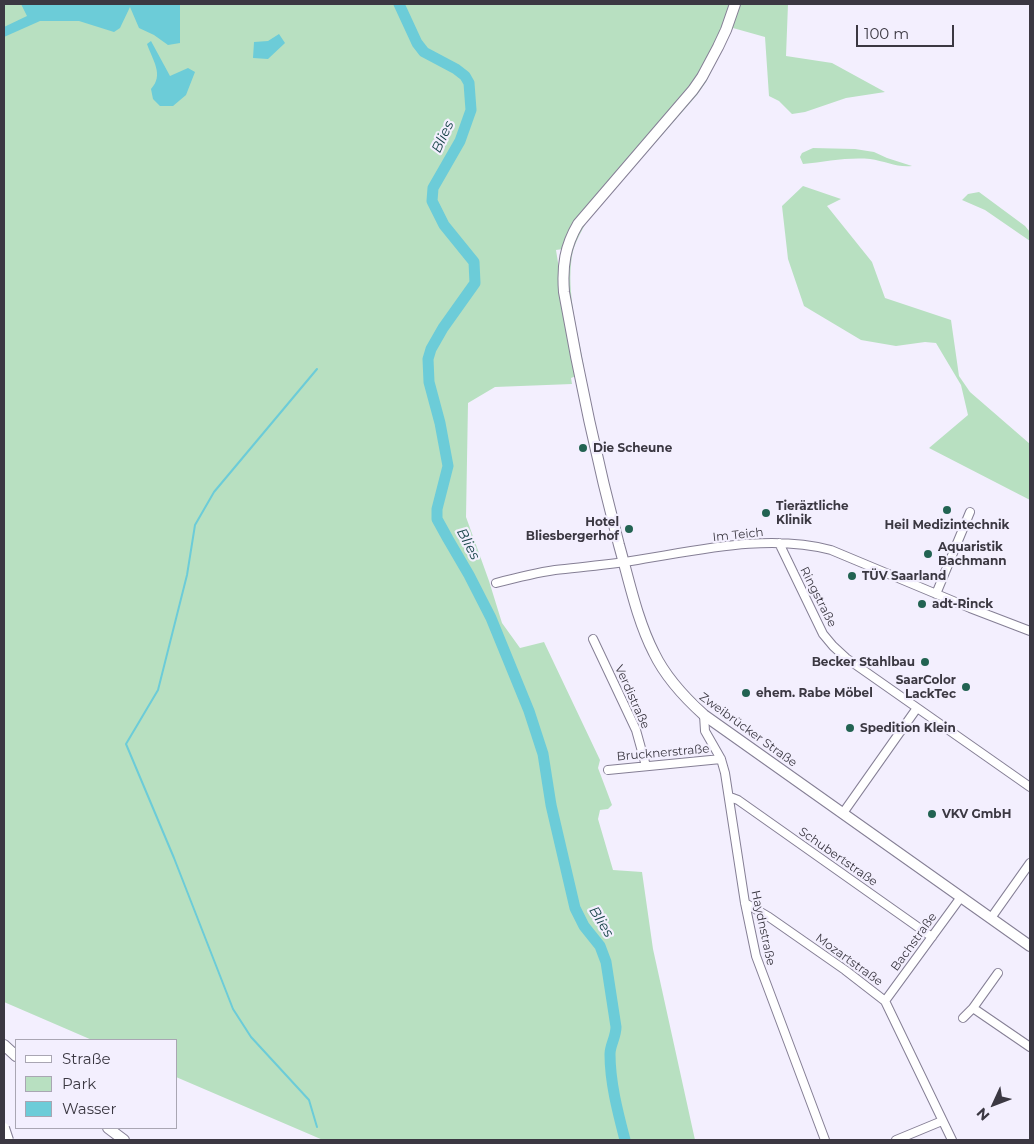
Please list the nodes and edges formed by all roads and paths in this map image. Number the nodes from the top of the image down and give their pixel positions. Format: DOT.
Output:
graph roads {
  1 [pos="735,4"];
  2 [pos="970,512"];
  3 [pos="780,543"];
  4 [pos="624,562"];
  5 [pos="496,583"];
  6 [pos="936,594"];
  7 [pos="1030,631"];
  8 [pos="593,639"];
  9 [pos="917,708"];
  10 [pos="704,715"];
  11 [pos="721,759"];
  12 [pos="646,766"];
  13 [pos="608,770"];
  14 [pos="1030,787"];
  15 [pos="730,796"];
  16 [pos="843,813"];
  17 [pos="1030,863"];
  18 [pos="961,897"];
  19 [pos="746,903"];
  20 [pos="991,918"];
  21 [pos="932,937"];
  22 [pos="1030,946"];
  23 [pos="998,973"];
  24 [pos="885,1001"];
  25 [pos="973,1008"];
  26 [pos="963,1018"];
  27 [pos="4,1045"];
  28 [pos="1030,1047"];
  29 [pos="15,1055"];
  30 [pos="942,1121"];
  31 [pos="4,1128"];
  32 [pos="109,1129"];
  33 [pos="8,1140"];
  34 [pos="124,1140"];
  35 [pos="825,1140"];
  36 [pos="896,1140"];
  37 [pos="952,1140"];
  1 -- 4 [label="street, Zweibrücker Straße"];
  2 -- 6 [label="street"];
  3 -- 4 [label="street, Im Teich"];
  3 -- 6 [label="street, Im Teich"];
  3 -- 9 [label="street, Ringstraße"];
  4 -- 5 [label="street, Im Teich"];
  4 -- 10 [label="street, Zweibrücker Straße"];
  6 -- 7 [label="street, Im Teich"];
  8 -- 12 [label="street, Verdistraße"];
  9 -- 14 [label="street, Ringstraße"];
  9 -- 16 [label="street"];
  10 -- 11 [label="street, Haydnstraße"];
  10 -- 16 [label="street, Zweibrücker Straße"];
  11 -- 12 [label="street, Brucknerstraße"];
  11 -- 15 [label="street, Haydnstraße"];
  12 -- 13 [label="street, Brucknerstraße"];
  15 -- 19 [label="street, Haydnstraße"];
  15 -- 21 [label="street, Schubertstraße"];
  16 -- 18 [label="street, Zweibrücker Straße"];
  17 -- 20 [label="street"];
  18 -- 20 [label="street, Zweibrücker Straße"];
  18 -- 21 [label="street, Bachstraße"];
  19 -- 24 [label="street, Mozartstraße"];
  19 -- 35 [label="street, Haydnstraße"];
  20 -- 22 [label="street, Zweibrücker Straße"];
  21 -- 24 [label="street, Bachstraße"];
  23 -- 25 [label="street"];
  24 -- 30 [label="street, Mozartstraße"];
  25 -- 26 [label="street"];
  25 -- 28 [label="street"];
  27 -- 29 [label="street"];
  30 -- 36 [label="street"];
  30 -- 37 [label="street, Mozartstraße"];
  31 -- 33 [label="street, bridge"];
  32 -- 34 [label="street"];
}
